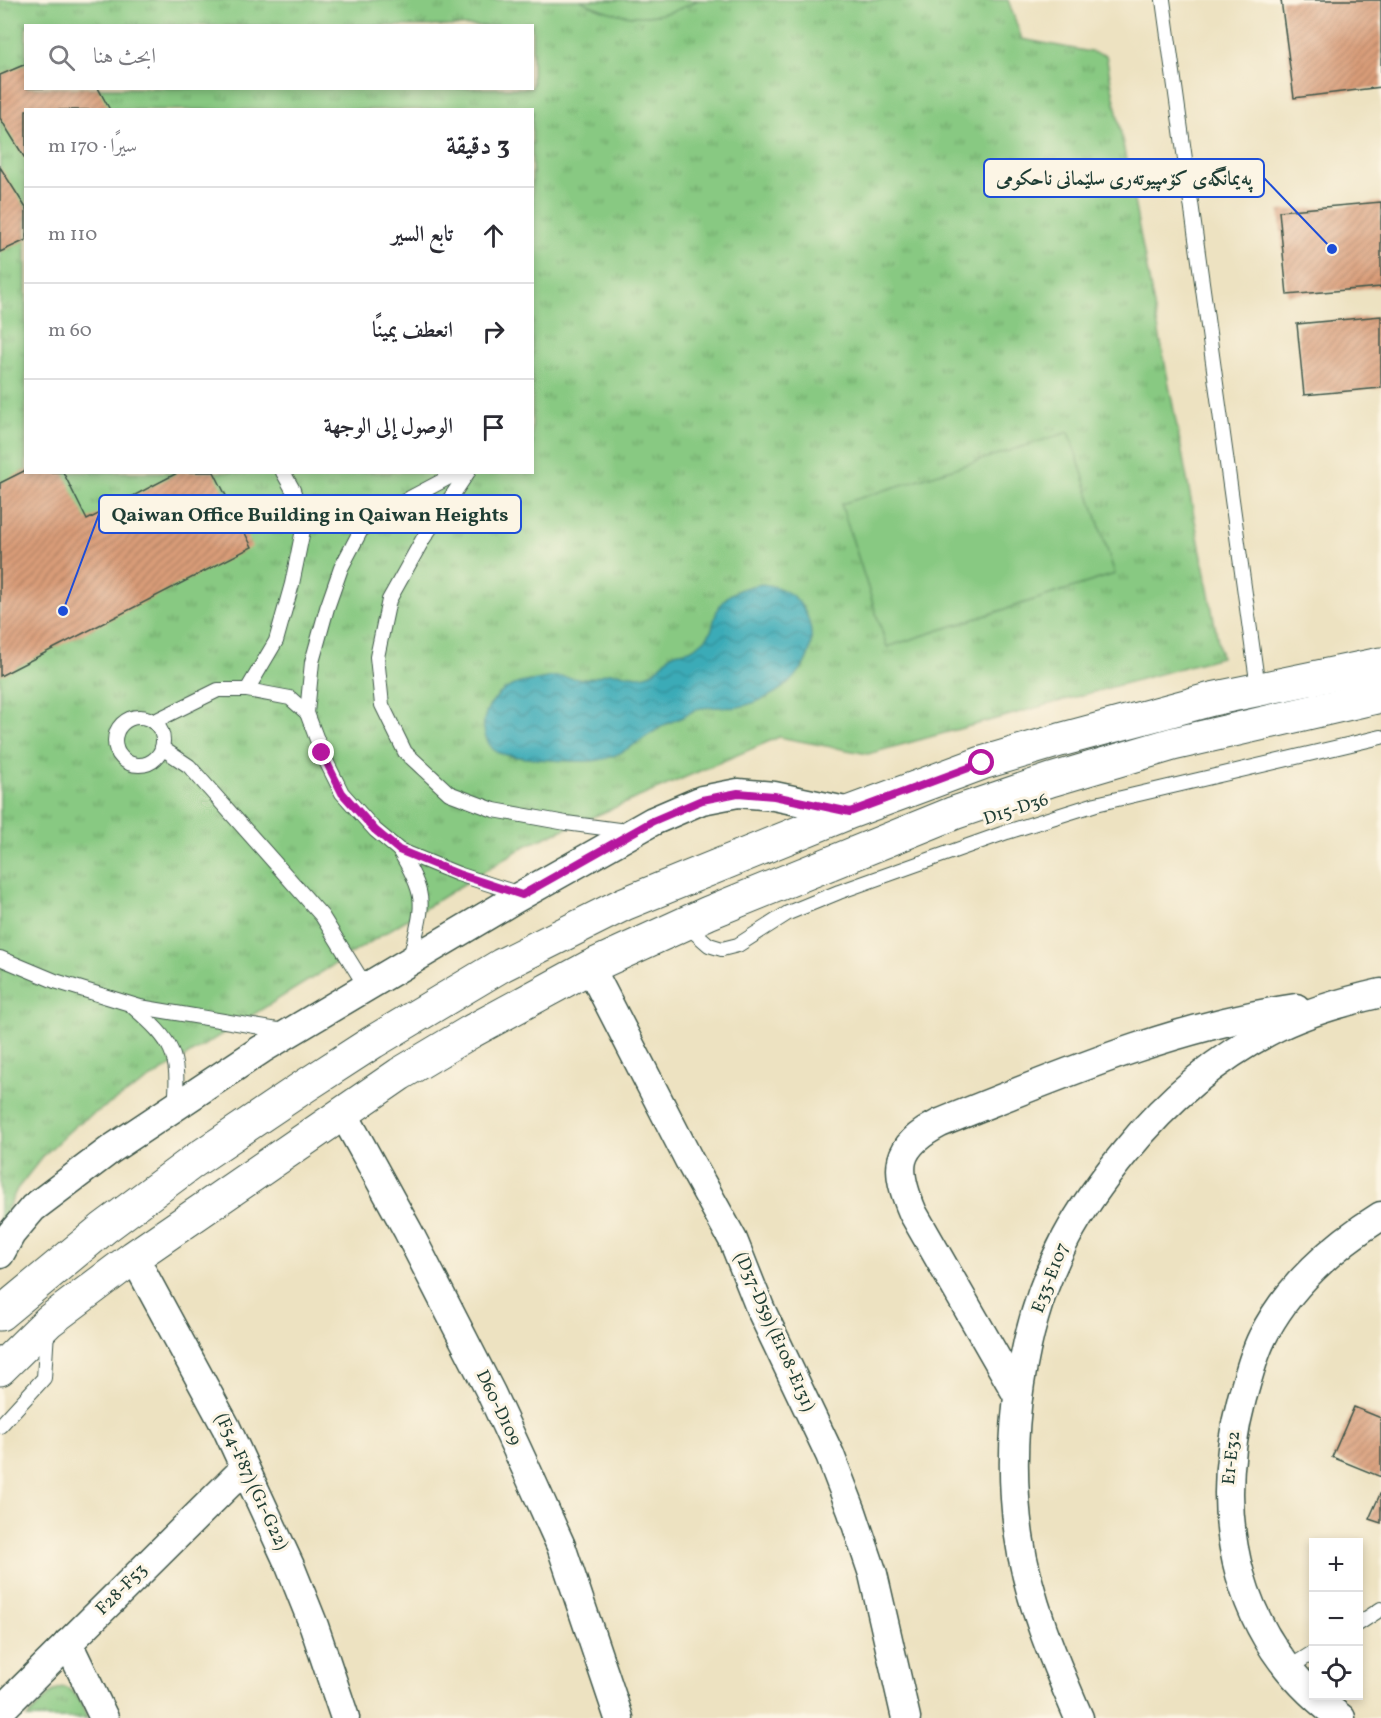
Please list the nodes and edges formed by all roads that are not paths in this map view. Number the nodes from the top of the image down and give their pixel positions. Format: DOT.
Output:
graph roads {
  1 [pos="1163,0"];
  2 [pos="284,474"];
  3 [pos="455,474"];
  4 [pos="467,474"];
  5 [pos="1381,664"];
  6 [pos="1258,688"];
  7 [pos="247,690"];
  8 [pos="1381,696"];
  9 [pos="307,713"];
  10 [pos="153,722"];
  11 [pos="1381,737"];
  12 [pos="162,748"];
  13 [pos="850,812"];
  14 [pos="634,832"];
  15 [pos="399,850"];
  16 [pos="522,895"];
  17 [pos="685,924"];
  18 [pos="0,958"];
  19 [pos="408,962"];
  20 [pos="590,967"];
  21 [pos="366,987"];
  22 [pos="1368,996"];
  23 [pos="129,1004"];
  24 [pos="291,1032"];
  25 [pos="175,1107"];
  26 [pos="343,1113"];
  27 [pos="1381,1216"];
  28 [pos="0,1254"];
  29 [pos="134,1257"];
  30 [pos="0,1314"];
  31 [pos="49,1321"];
  32 [pos="0,1369"];
  33 [pos="1018,1396"];
  34 [pos="0,1426"];
  35 [pos="244,1469"];
  36 [pos="1381,1609"];
  37 [pos="1363,1620"];
  38 [pos="68,1643"];
  39 [pos="1309,1655"];
  40 [pos="1287,1669"];
  41 [pos="0,1711"];
  42 [pos="104,1718"];
  43 [pos="345,1718"];
  44 [pos="619,1718"];
  45 [pos="906,1718"];
  46 [pos="1079,1718"];
  47 [pos="1341,1718"];
  1 -- 6 [label="lane"];
  2 -- 7 [label="lane"];
  3 -- 9 [label="lane"];
  4 -- 14 [label="lane"];
  5 -- 6 [label="street"];
  6 -- 13 [label="street"];
  7 -- 9 [label="lane"];
  7 -- 10 [label="lane"];
  8 -- 17 [label="street"];
  9 -- 15 [label="lane"];
  10 -- 12 [label="lane"];
  10 -- 12 [label="lane"];
  11 -- 17 [label="lane, D15-D36"];
  12 -- 21 [label="lane"];
  13 -- 14 [label="street"];
  13 -- 30 [label="street"];
  14 -- 16 [label="street"];
  15 -- 16 [label="lane"];
  15 -- 19 [label="lane"];
  16 -- 19 [label="street"];
  17 -- 20 [label="street"];
  18 -- 23 [label="lane"];
  19 -- 21 [label="street"];
  20 -- 26 [label="street"];
  20 -- 45 [label="street, (D37-D59) (E108-E131)"];
  21 -- 24 [label="street"];
  22 -- 33 [label="street, E33-E107"];
  22 -- 33 [label="street"];
  23 -- 24 [label="lane"];
  23 -- 25 [label="lane"];
  24 -- 25 [label="street"];
  25 -- 28 [label="street"];
  26 -- 29 [label="street"];
  26 -- 44 [label="street, D60-D109"];
  27 -- 40 [label="street, E1-E32"];
  29 -- 31 [label="street"];
  29 -- 35 [label="street, (F54-F87) (G1-G22)"];
  31 -- 32 [label="street"];
  31 -- 34 [label="lane"];
  33 -- 46 [label="street, E33-E107"];
  35 -- 38 [label="street, F28-F53"];
  35 -- 43 [label="street, (F54-F87) (G1-G22)"];
  36 -- 37 [label="lane"];
  38 -- 41 [label="street, F28-F53"];
  38 -- 42 [label="street"];
  39 -- 40 [label="lane"];
  40 -- 47 [label="street, E1-E32"];
}
